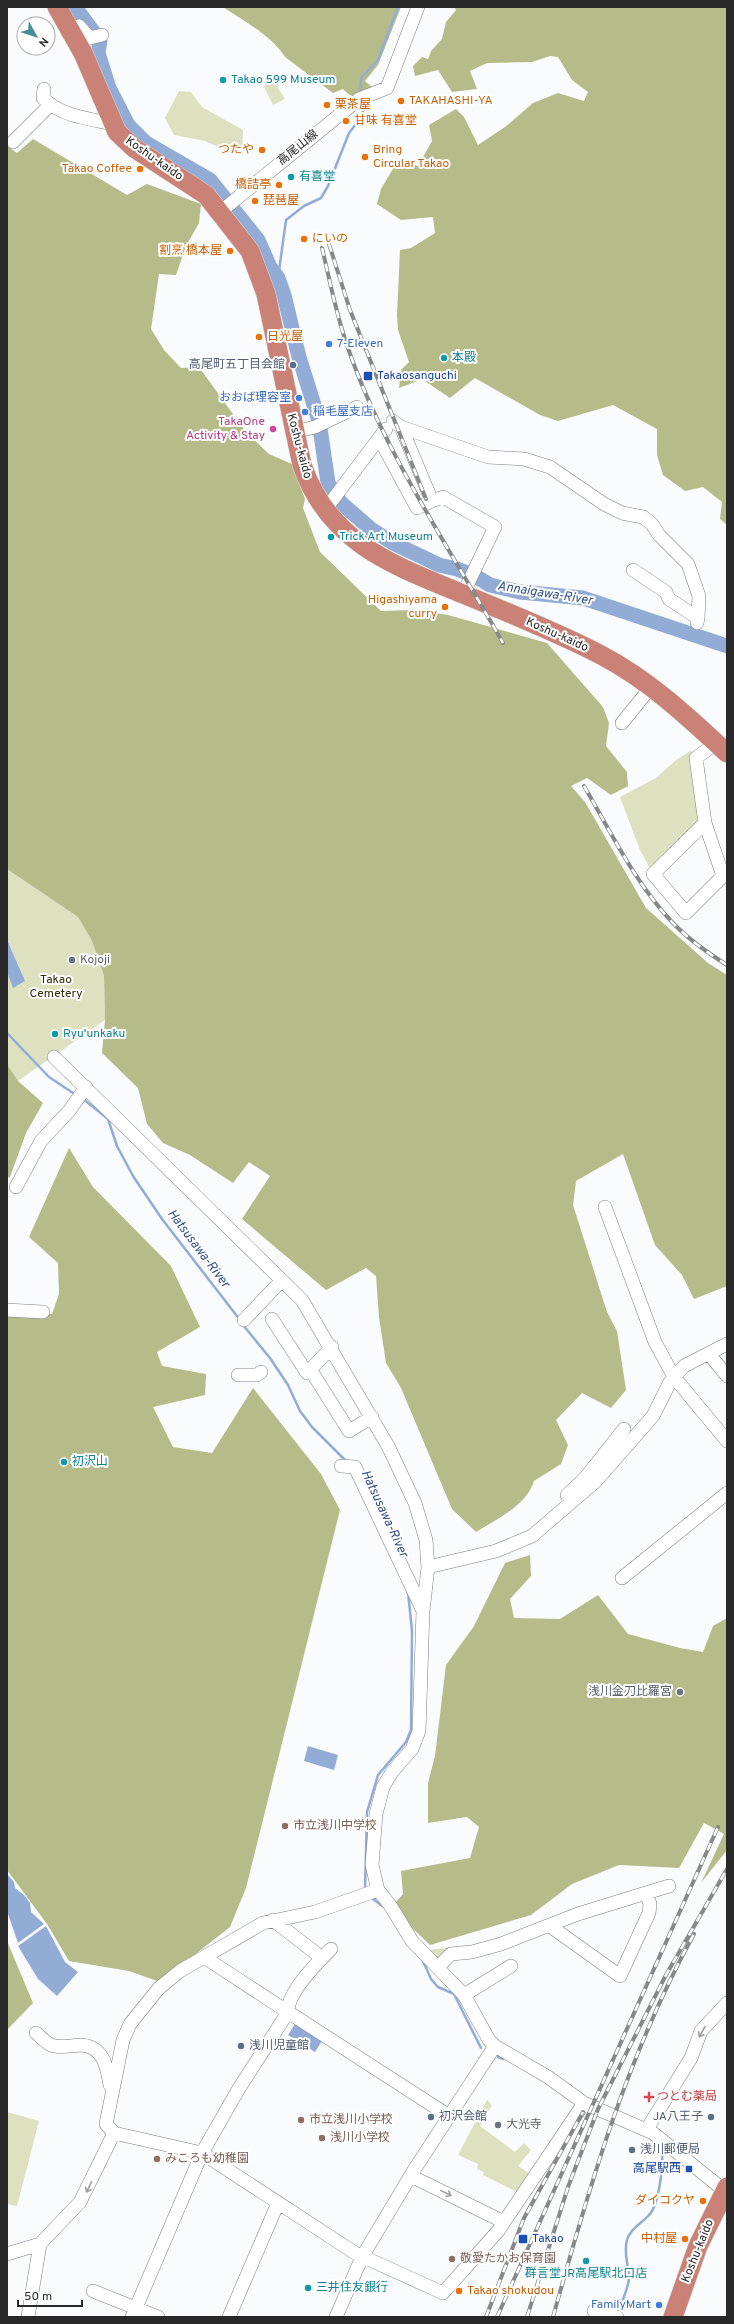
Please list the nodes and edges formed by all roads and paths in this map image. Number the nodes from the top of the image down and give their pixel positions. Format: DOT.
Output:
graph roads {
  1 [pos="57,7"];
  2 [pos="418,7"];
  3 [pos="70,31"];
  4 [pos="96,37"];
  5 [pos="44,89"];
  6 [pos="50,105"];
  7 [pos="113,124"];
  8 [pos="13,142"];
  9 [pos="223,209"];
  10 [pos="357,407"];
  11 [pos="390,429"];
  12 [pos="294,432"];
  13 [pos="432,501"];
  14 [pos="327,506"];
  15 [pos="633,570"];
  16 [pos="465,590"];
  17 [pos="651,687"];
  18 [pos="622,723"];
  19 [pos="722,748"];
  20 [pos="705,823"];
  21 [pos="54,1057"];
  22 [pos="81,1094"];
  23 [pos="16,1187"];
  24 [pos="605,1207"];
  25 [pos="282,1280"];
  26 [pos="7,1310"];
  27 [pos="43,1312"];
  28 [pos="272,1319"];
  29 [pos="244,1320"];
  30 [pos="727,1344"];
  31 [pos="332,1347"];
  32 [pos="709,1354"];
  33 [pos="310,1369"];
  34 [pos="261,1372"];
  35 [pos="238,1375"];
  36 [pos="727,1376"];
  37 [pos="674,1377"];
  38 [pos="372,1417"];
  39 [pos="624,1429"];
  40 [pos="727,1441"];
  41 [pos="341,1466"];
  42 [pos="727,1493"];
  43 [pos="478,1555"];
  44 [pos="428,1567"];
  45 [pos="622,1578"];
  46 [pos="423,1611"];
  47 [pos="669,1886"];
  48 [pos="376,1890"];
  49 [pos="646,1893"];
  50 [pos="272,1920"];
  51 [pos="550,1926"];
  52 [pos="204,1957"];
  53 [pos="511,1966"];
  54 [pos="438,1967"];
  55 [pos="464,1995"];
  56 [pos="727,2002"];
  57 [pos="288,2012"];
  58 [pos="36,2033"];
  59 [pos="495,2046"];
  60 [pos="111,2092"];
  61 [pos="584,2103"];
  62 [pos="449,2116"];
  63 [pos="647,2130"];
  64 [pos="114,2133"];
  65 [pos="202,2153"];
  66 [pos="411,2176"];
  67 [pos="726,2189"];
  68 [pos="278,2204"];
  69 [pos="504,2222"];
  70 [pos="40,2244"];
  71 [pos="7,2254"];
  72 [pos="362,2256"];
  73 [pos="92,2290"];
  74 [pos="134,2313"];
  75 [pos="600,2314"];
  76 [pos="28,2317"];
  77 [pos="158,2317"];
  78 [pos="229,2317"];
  79 [pos="336,2317"];
  80 [pos="617,2317"];
  81 [pos="673,2317"];
  1 -- 3 [label="highway, Koshu-kaido"];
  2 -- 9 [label="street, 高尾山線"];
  3 -- 4 [label="street"];
  3 -- 7 [label="highway, Koshu-kaido"];
  5 -- 6 [label="street"];
  6 -- 7 [label="street"];
  6 -- 8 [label="street"];
  7 -- 9 [label="highway, Koshu-kaido"];
  9 -- 12 [label="highway, Koshu-kaido"];
  10 -- 12 [label="street"];
  11 -- 13 [label="street"];
  11 -- 13 [label="street"];
  11 -- 14 [label="street"];
  11 -- 15 [label="street"];
  12 -- 14 [label="highway, Koshu-kaido"];
  13 -- 16 [label="street"];
  14 -- 16 [label="highway, Koshu-kaido"];
  16 -- 17 [label="highway, Koshu-kaido"];
  17 -- 18 [label="street"];
  17 -- 19 [label="highway, Koshu-kaido"];
  19 -- 20 [label="street"];
  20 -- 20 [label="street"];
  21 -- 22 [label="street"];
  22 -- 23 [label="street"];
  22 -- 25 [label="street"];
  24 -- 37 [label="street"];
  25 -- 29 [label="street"];
  25 -- 31 [label="street"];
  26 -- 27 [label="street"];
  28 -- 33 [label="street"];
  30 -- 32 [label="street"];
  31 -- 33 [label="street"];
  31 -- 38 [label="street"];
  32 -- 36 [label="street"];
  32 -- 37 [label="street"];
  33 -- 38 [label="street"];
  34 -- 35 [label="street"];
  37 -- 40 [label="street"];
  37 -- 43 [label="street"];
  38 -- 44 [label="street"];
  39 -- 43 [label="street"];
  41 -- 46 [label="street"];
  42 -- 45 [label="street"];
  43 -- 44 [label="street"];
  44 -- 46 [label="street"];
  46 -- 48 [label="street"];
  47 -- 49 [label="street"];
  48 -- 50 [label="street"];
  48 -- 54 [label="street"];
  49 -- 51 [label="street"];
  49 -- 51 [label="street"];
  50 -- 52 [label="street"];
  50 -- 57 [label="street"];
  51 -- 54 [label="street"];
  52 -- 57 [label="street"];
  52 -- 60 [label="street"];
  53 -- 55 [label="street"];
  54 -- 55 [label="street"];
  55 -- 59 [label="street"];
  56 -- 63 [label="street, one-way"];
  57 -- 62 [label="street"];
  57 -- 65 [label="street"];
  58 -- 60 [label="street"];
  59 -- 61 [label="street"];
  59 -- 62 [label="street"];
  60 -- 64 [label="street"];
  61 -- 63 [label="street"];
  61 -- 69 [label="street"];
  62 -- 66 [label="street"];
  63 -- 67 [label="street"];
  64 -- 65 [label="street"];
  64 -- 70 [label="street, one-way"];
  65 -- 68 [label="street"];
  65 -- 74 [label="street"];
  66 -- 69 [label="street, one-way"];
  66 -- 72 [label="street"];
  67 -- 81 [label="highway, Koshu-kaido"];
  68 -- 72 [label="street"];
  68 -- 78 [label="street"];
  69 -- 72 [label="street"];
  70 -- 71 [label="street"];
  70 -- 76 [label="street"];
  72 -- 79 [label="street"];
  73 -- 74 [label="street"];
  74 -- 77 [label="street"];
  75 -- 80 [label="street"];
}
